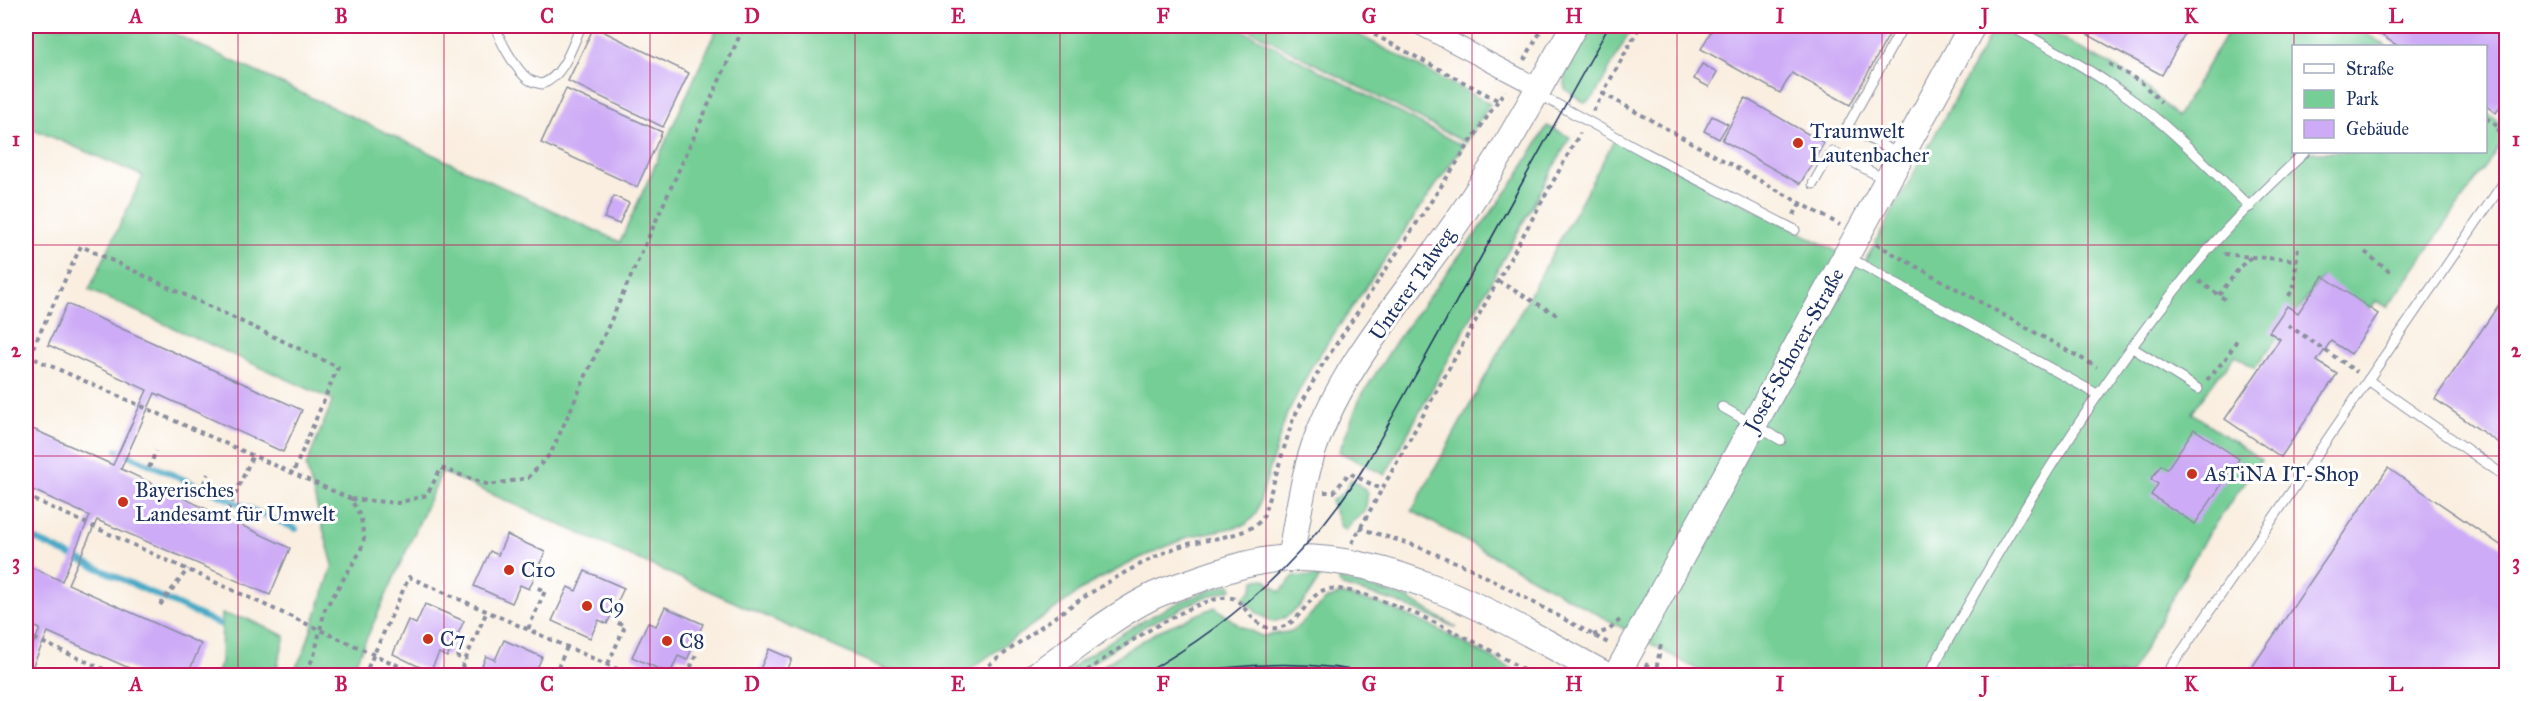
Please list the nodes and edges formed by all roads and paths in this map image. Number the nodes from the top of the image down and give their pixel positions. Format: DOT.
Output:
graph roads {
  1 [pos="496,26"];
  2 [pos="582,26"];
  3 [pos="744,26"];
  4 [pos="1358,26"];
  5 [pos="1421,26"];
  6 [pos="1544,26"];
  7 [pos="1574,26"];
  8 [pos="1640,26"];
  9 [pos="1903,26"];
  10 [pos="1972,26"];
  11 [pos="2010,26"];
  12 [pos="1515,75"];
  13 [pos="1537,91"];
  14 [pos="1499,101"];
  15 [pos="2487,119"];
  16 [pos="1587,122"];
  17 [pos="2500,128"];
  18 [pos="2506,132"];
  19 [pos="2496,134"];
  20 [pos="2304,153"];
  21 [pos="1900,154"];
  22 [pos="2506,179"];
  23 [pos="1886,180"];
  24 [pos="1813,184"];
  25 [pos="1800,203"];
  26 [pos="2250,207"];
  27 [pos="1794,214"];
  28 [pos="1795,230"];
  29 [pos="2298,246"];
  30 [pos="2365,252"];
  31 [pos="1846,256"];
  32 [pos="2252,257"];
  33 [pos="2296,260"];
  34 [pos="2219,261"];
  35 [pos="2392,274"];
  36 [pos="2207,275"];
  37 [pos="1498,281"];
  38 [pos="2219,295"];
  39 [pos="2289,296"];
  40 [pos="2226,300"];
  41 [pos="1557,315"];
  42 [pos="2288,326"];
  43 [pos="2238,338"];
  44 [pos="2131,347"];
  45 [pos="27,356"];
  46 [pos="2368,380"];
  47 [pos="2198,389"];
  48 [pos="2097,394"];
  49 [pos="1722,407"];
  50 [pos="1753,424"];
  51 [pos="1781,440"];
  52 [pos="155,453"];
  53 [pos="253,455"];
  54 [pos="149,468"];
  55 [pos="293,473"];
  56 [pos="207,476"];
  57 [pos="2506,477"];
  58 [pos="1272,489"];
  59 [pos="1383,490"];
  60 [pos="1304,491"];
  61 [pos="200,492"];
  62 [pos="26,496"];
  63 [pos="351,499"];
  64 [pos="224,519"];
  65 [pos="1290,559"];
  66 [pos="188,568"];
  67 [pos="536,587"];
  68 [pos="160,606"];
  69 [pos="487,611"];
  70 [pos="616,622"];
  71 [pos="318,629"];
  72 [pos="528,629"];
  73 [pos="26,635"];
  74 [pos="567,647"];
  75 [pos="374,655"];
  76 [pos="696,655"];
  77 [pos="456,656"];
  78 [pos="465,660"];
  79 [pos="608,664"];
  80 [pos="1622,665"];
  81 [pos="1656,673"];
  82 [pos="119,675"];
  83 [pos="304,675"];
  84 [pos="364,675"];
  85 [pos="422,675"];
  86 [pos="458,675"];
  87 [pos="554,675"];
  88 [pos="633,675"];
  89 [pos="687,675"];
  90 [pos="974,675"];
  91 [pos="1035,675"];
  92 [pos="1080,675"];
  93 [pos="1531,675"];
  94 [pos="1607,675"];
  95 [pos="1665,675"];
  96 [pos="1928,675"];
  97 [pos="2165,675"];
  1 -- 2 [label="lane"];
  3 -- 63 [label="path"];
  4 -- 14 [label="path"];
  5 -- 12 [label="street"];
  6 -- 12 [label="path"];
  7 -- 13 [label="street, Unterer Talweg"];
  8 -- 16 [label="path"];
  9 -- 21 [label="lane"];
  10 -- 21 [label="street, Josef-Schorer-Straße"];
  11 -- 26 [label="lane"];
  12 -- 13 [label="street"];
  12 -- 14 [label="path"];
  13 -- 16 [label="lane"];
  13 -- 60 [label="street, Unterer Talweg"];
  14 -- 58 [label="path"];
  15 -- 17 [label="path"];
  16 -- 28 [label="lane"];
  16 -- 37 [label="path"];
  17 -- 18 [label="path"];
  17 -- 19 [label="path"];
  20 -- 26 [label="lane"];
  21 -- 23 [label="street, Josef-Schorer-Straße"];
  22 -- 46 [label="lane"];
  23 -- 24 [label="lane"];
  23 -- 31 [label="street, Josef-Schorer-Straße"];
  25 -- 27 [label="path"];
  26 -- 44 [label="lane"];
  29 -- 33 [label="path"];
  30 -- 35 [label="path"];
  31 -- 48 [label="lane"];
  31 -- 50 [label="street, Josef-Schorer-Straße"];
  32 -- 33 [label="path"];
  32 -- 34 [label="path"];
  32 -- 38 [label="path"];
  33 -- 39 [label="path"];
  36 -- 38 [label="path"];
  37 -- 41 [label="path"];
  37 -- 59 [label="path"];
  38 -- 40 [label="path"];
  42 -- 46 [label="path"];
  43 -- 47 [label="path"];
  44 -- 47 [label="lane"];
  44 -- 48 [label="lane"];
  45 -- 53 [label="path"];
  45 -- 55 [label="path"];
  46 -- 57 [label="lane"];
  46 -- 97 [label="lane"];
  48 -- 96 [label="lane"];
  49 -- 50 [label="lane"];
  50 -- 51 [label="lane"];
  50 -- 80 [label="street, Josef-Schorer-Straße"];
  52 -- 54 [label="path"];
  53 -- 55 [label="path"];
  53 -- 64 [label="path"];
  55 -- 63 [label="path"];
  56 -- 61 [label="path"];
  58 -- 60 [label="path"];
  58 -- 90 [label="path"];
  59 -- 60 [label="path"];
  59 -- 80 [label="path"];
  60 -- 65 [label="street, Unterer Talweg"];
  62 -- 66 [label="path"];
  63 -- 71 [label="path"];
  65 -- 91 [label="street"];
  65 -- 94 [label="street"];
  66 -- 68 [label="path"];
  66 -- 71 [label="path"];
  67 -- 72 [label="path"];
  69 -- 72 [label="path"];
  69 -- 75 [label="path"];
  69 -- 78 [label="path"];
  70 -- 79 [label="path"];
  71 -- 75 [label="path"];
  71 -- 83 [label="path"];
  72 -- 74 [label="path"];
  73 -- 82 [label="path"];
  74 -- 79 [label="path"];
  74 -- 87 [label="path"];
  75 -- 84 [label="path"];
  75 -- 85 [label="path"];
  76 -- 89 [label="path"];
  77 -- 78 [label="path"];
  78 -- 86 [label="path"];
  79 -- 88 [label="path"];
  80 -- 81 [label="path"];
  81 -- 95 [label="path"];
  92 -- 93 [label="path"];
}
